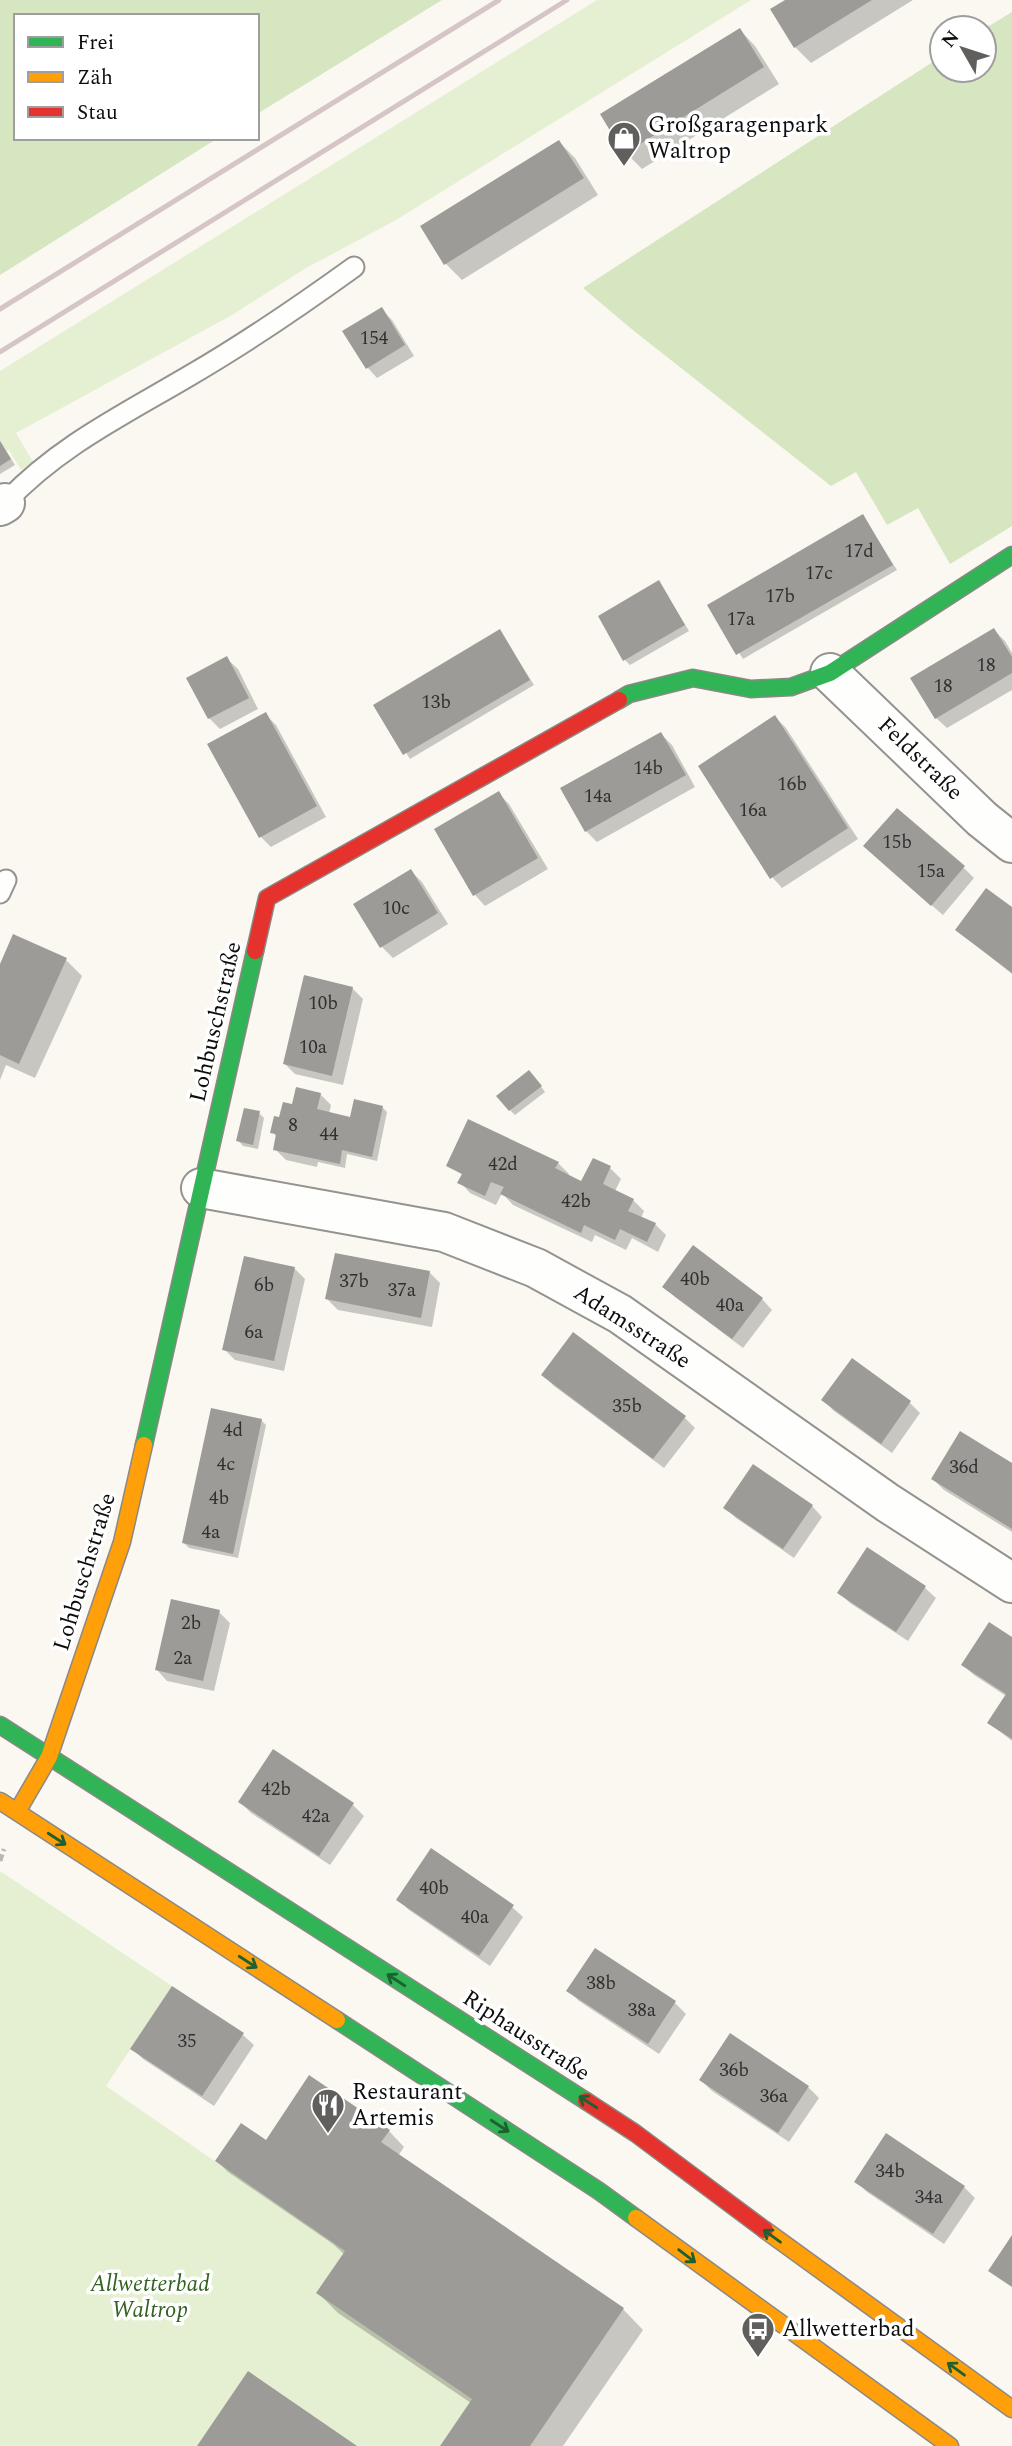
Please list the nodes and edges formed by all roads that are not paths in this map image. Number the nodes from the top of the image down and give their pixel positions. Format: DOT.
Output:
graph roads {
  1 [pos="354,267"];
  2 [pos="2,505"];
  3 [pos="1012,555"];
  4 [pos="830,673"];
  5 [pos="1012,843"];
  6 [pos="201,1188"];
  7 [pos="1012,1583"];
  8 [pos="0,1725"];
  9 [pos="49,1757"];
  10 [pos="0,1801"];
  11 [pos="17,1812"];
  12 [pos="1012,2409"];
  13 [pos="950,2446"];
  1 -- 2 [label="lane"];
  3 -- 4 [label="street, Lohbuschstraße"];
  4 -- 5 [label="street, Feldstraße"];
  4 -- 6 [label="street, Lohbuschstraße"];
  6 -- 7 [label="street, Adamsstraße"];
  6 -- 9 [label="street, Lohbuschstraße"];
  8 -- 9 [label="street, Riphausstraße"];
  9 -- 11 [label="street, Lohbuschstraße"];
  12 -- 9 [label="street, Riphausstraße, one-way"];
  10 -- 11 [label="street"];
  11 -- 13 [label="street, one-way"];
}
